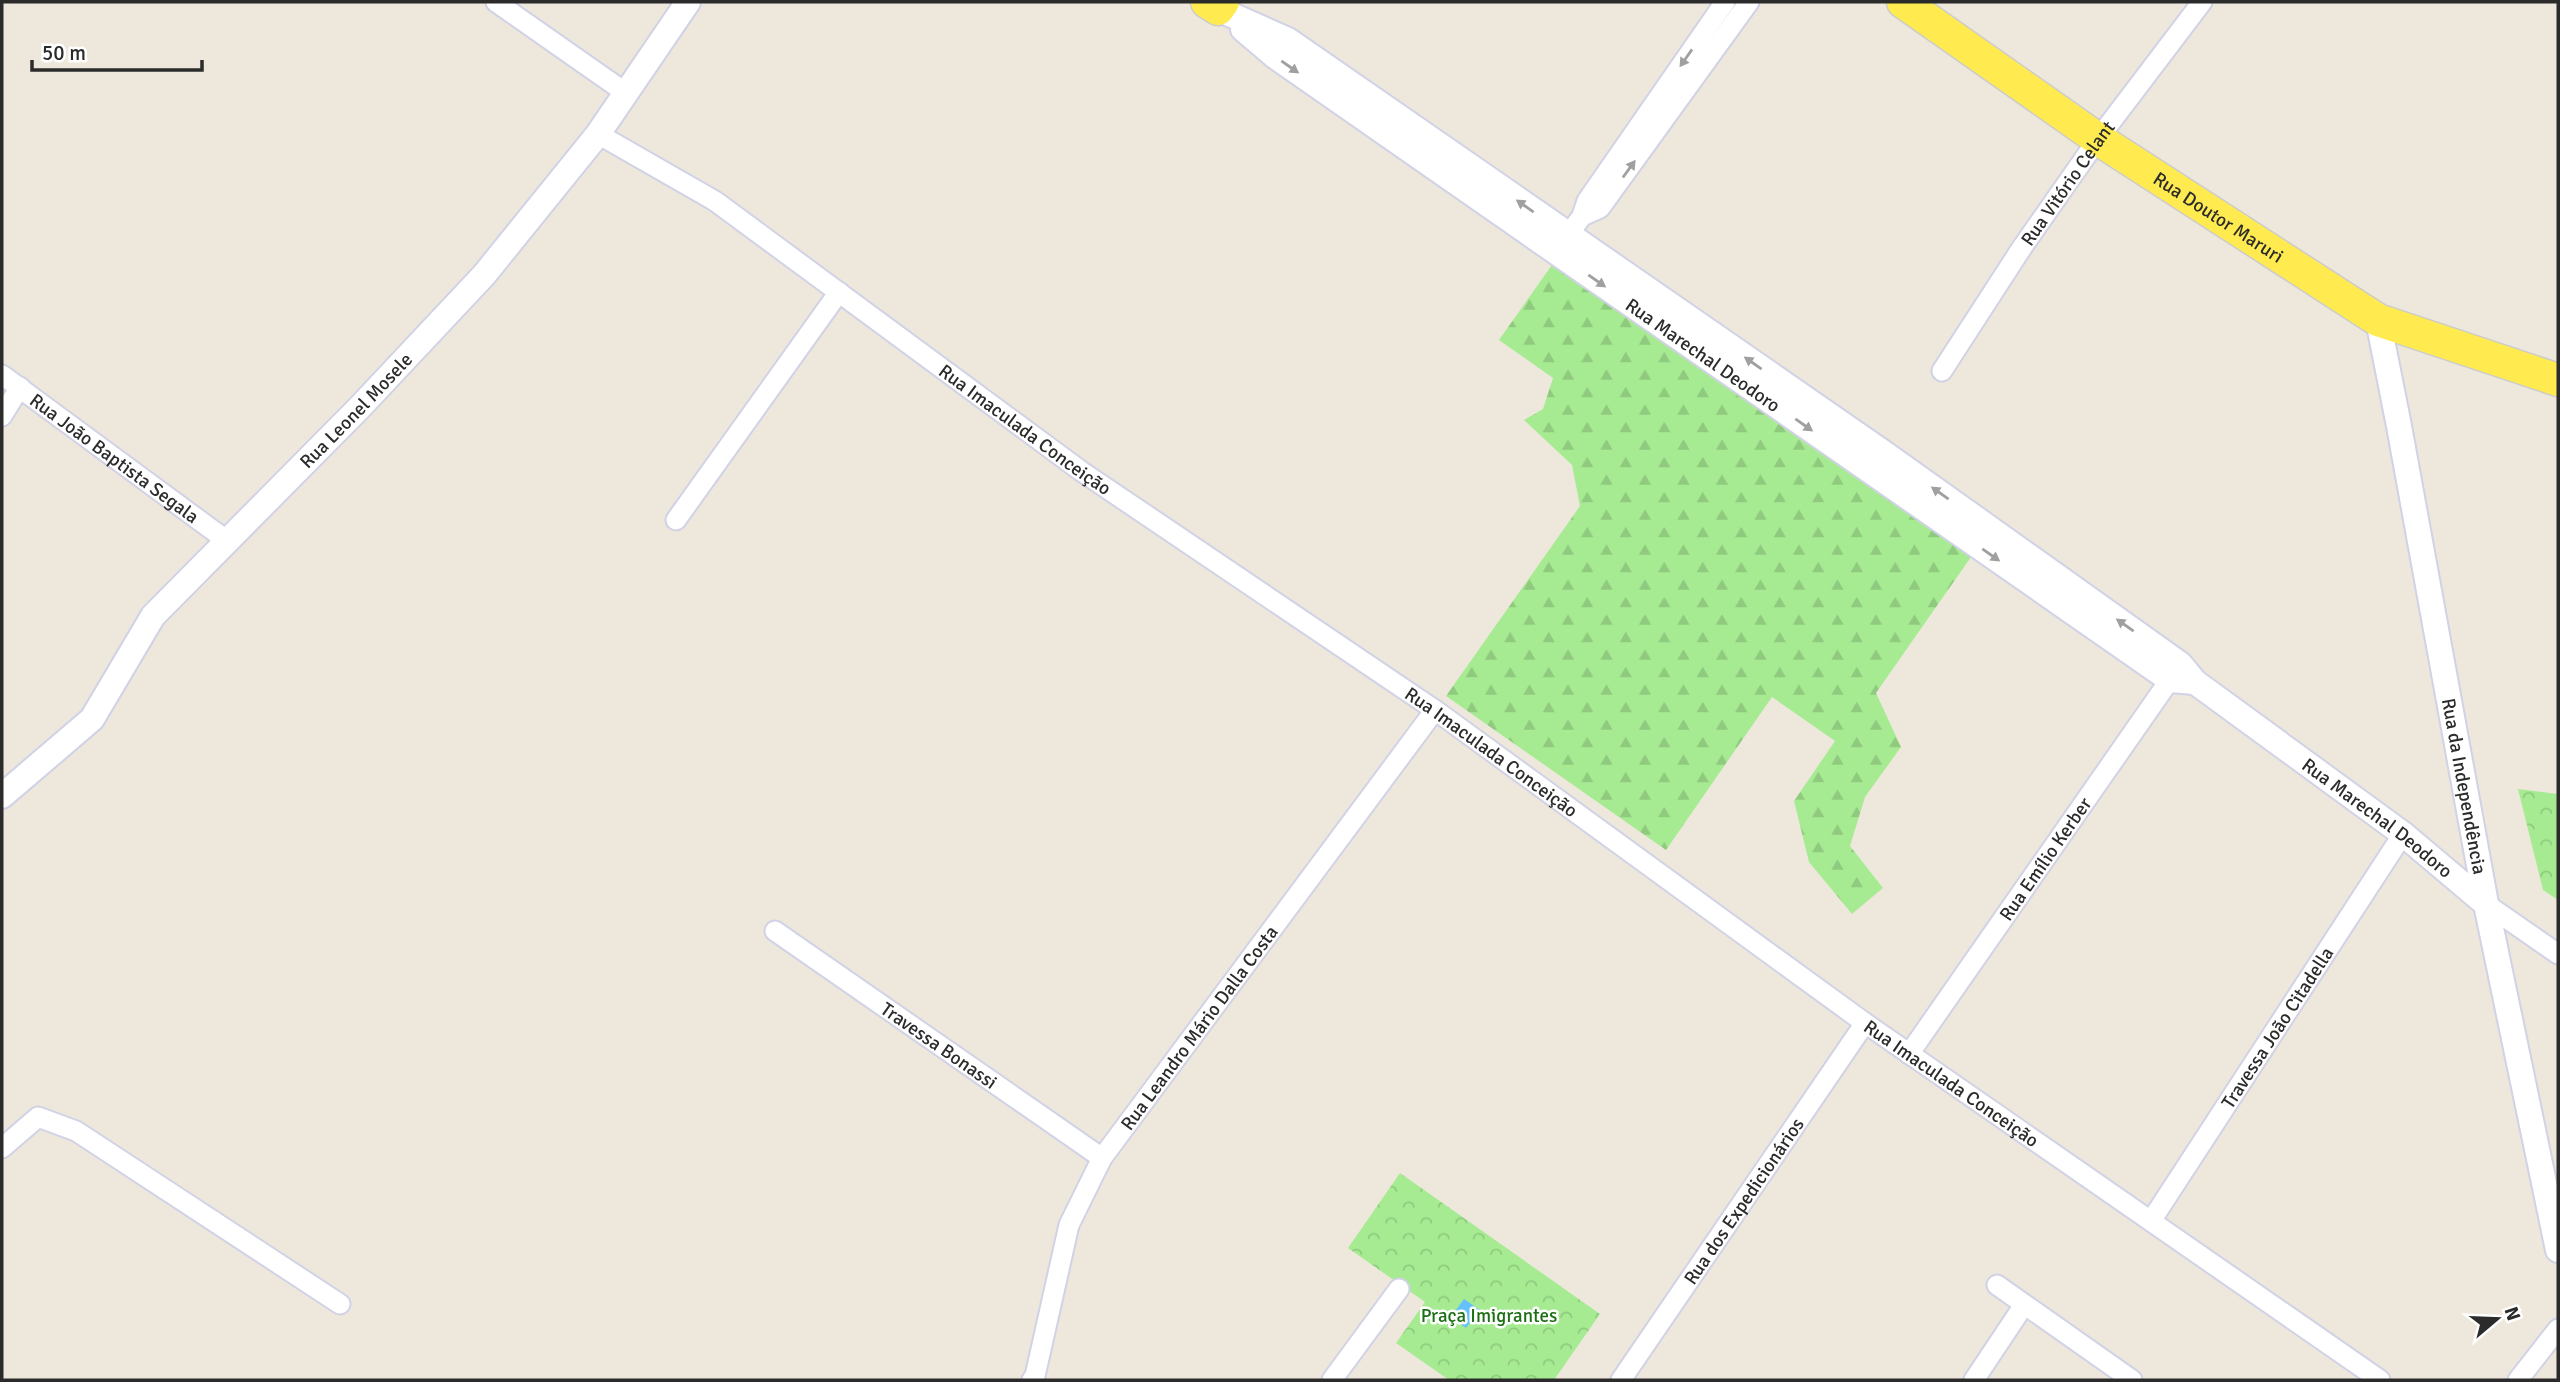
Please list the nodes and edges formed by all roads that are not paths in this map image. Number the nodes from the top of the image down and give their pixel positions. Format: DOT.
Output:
graph roads {
  1 [pos="496,2"];
  2 [pos="688,2"];
  3 [pos="1725,2"];
  4 [pos="1749,2"];
  5 [pos="1903,2"];
  6 [pos="2202,2"];
  7 [pos="1216,4"];
  8 [pos="626,93"];
  9 [pos="598,134"];
  10 [pos="2098,139"];
  11 [pos="1569,234"];
  12 [pos="839,292"];
  13 [pos="2378,320"];
  14 [pos="1942,371"];
  15 [pos="2,375"];
  16 [pos="2558,380"];
  17 [pos="20,387"];
  18 [pos="2,416"];
  19 [pos="676,520"];
  20 [pos="226,541"];
  21 [pos="2182,675"];
  22 [pos="1435,710"];
  23 [pos="2,796"];
  24 [pos="2403,834"];
  25 [pos="2487,904"];
  26 [pos="775,931"];
  27 [pos="2558,954"];
  28 [pos="1865,1023"];
  29 [pos="1909,1054"];
  30 [pos="2,1148"];
  31 [pos="1102,1158"];
  32 [pos="2151,1221"];
  33 [pos="2558,1250"];
  34 [pos="1997,1285"];
  35 [pos="1399,1289"];
  36 [pos="340,1304"];
  37 [pos="2024,1305"];
  38 [pos="2558,1329"];
  39 [pos="1032,1380"];
  40 [pos="1332,1380"];
  41 [pos="1621,1380"];
  42 [pos="1973,1380"];
  43 [pos="2132,1380"];
  44 [pos="2380,1380"];
  45 [pos="2518,1380"];
  1 -- 8 [label="street"];
  2 -- 8 [label="street, Rua Leonel Mosele"];
  3 -- 11 [label="street, one-way"];
  11 -- 4 [label="street, one-way"];
  5 -- 10 [label="main road, Rua Doutor Maruri"];
  6 -- 10 [label="street, Rua Vitório Celant"];
  7 -- 11 [label="street, Rua Marechal Deodoro"];
  8 -- 9 [label="street, Rua Leonel Mosele"];
  9 -- 12 [label="street, Rua Imaculada Conceição"];
  9 -- 20 [label="street, Rua Leonel Mosele"];
  10 -- 13 [label="main road, Rua Doutor Maruri"];
  10 -- 14 [label="street, Rua Vitório Celant"];
  11 -- 21 [label="street, Rua Marechal Deodoro"];
  12 -- 19 [label="street"];
  12 -- 22 [label="street, Rua Imaculada Conceição"];
  13 -- 16 [label="main road, Rua Doutor Maruri"];
  13 -- 25 [label="street, Rua da Independência"];
  15 -- 17 [label="street, Rua João Baptista Segala"];
  17 -- 18 [label="street"];
  17 -- 20 [label="street, Rua João Baptista Segala"];
  20 -- 23 [label="street, Rua Leonel Mosele"];
  21 -- 24 [label="street, Rua Marechal Deodoro"];
  21 -- 29 [label="street, Rua Emílio Kerber"];
  22 -- 28 [label="street, Rua Imaculada Conceição"];
  22 -- 31 [label="street, Rua Leandro Mário Dalla Costa"];
  24 -- 25 [label="street, Rua Marechal Deodoro"];
  24 -- 32 [label="street, Travessa João Citadella"];
  25 -- 27 [label="street, Rua Marechal Deodoro"];
  25 -- 33 [label="street, Rua da Independência"];
  26 -- 31 [label="street, Travessa Bonassi"];
  28 -- 29 [label="street, Rua Imaculada Conceição"];
  28 -- 41 [label="street, Rua dos Expedicionários"];
  29 -- 32 [label="street, Rua Imaculada Conceição"];
  30 -- 36 [label="street"];
  31 -- 39 [label="street, Rua Leandro Mário Dalla Costa"];
  32 -- 44 [label="street, Rua Imaculada Conceição"];
  34 -- 37 [label="street"];
  35 -- 40 [label="street"];
  37 -- 42 [label="street"];
  37 -- 43 [label="street"];
  38 -- 45 [label="street"];
}
